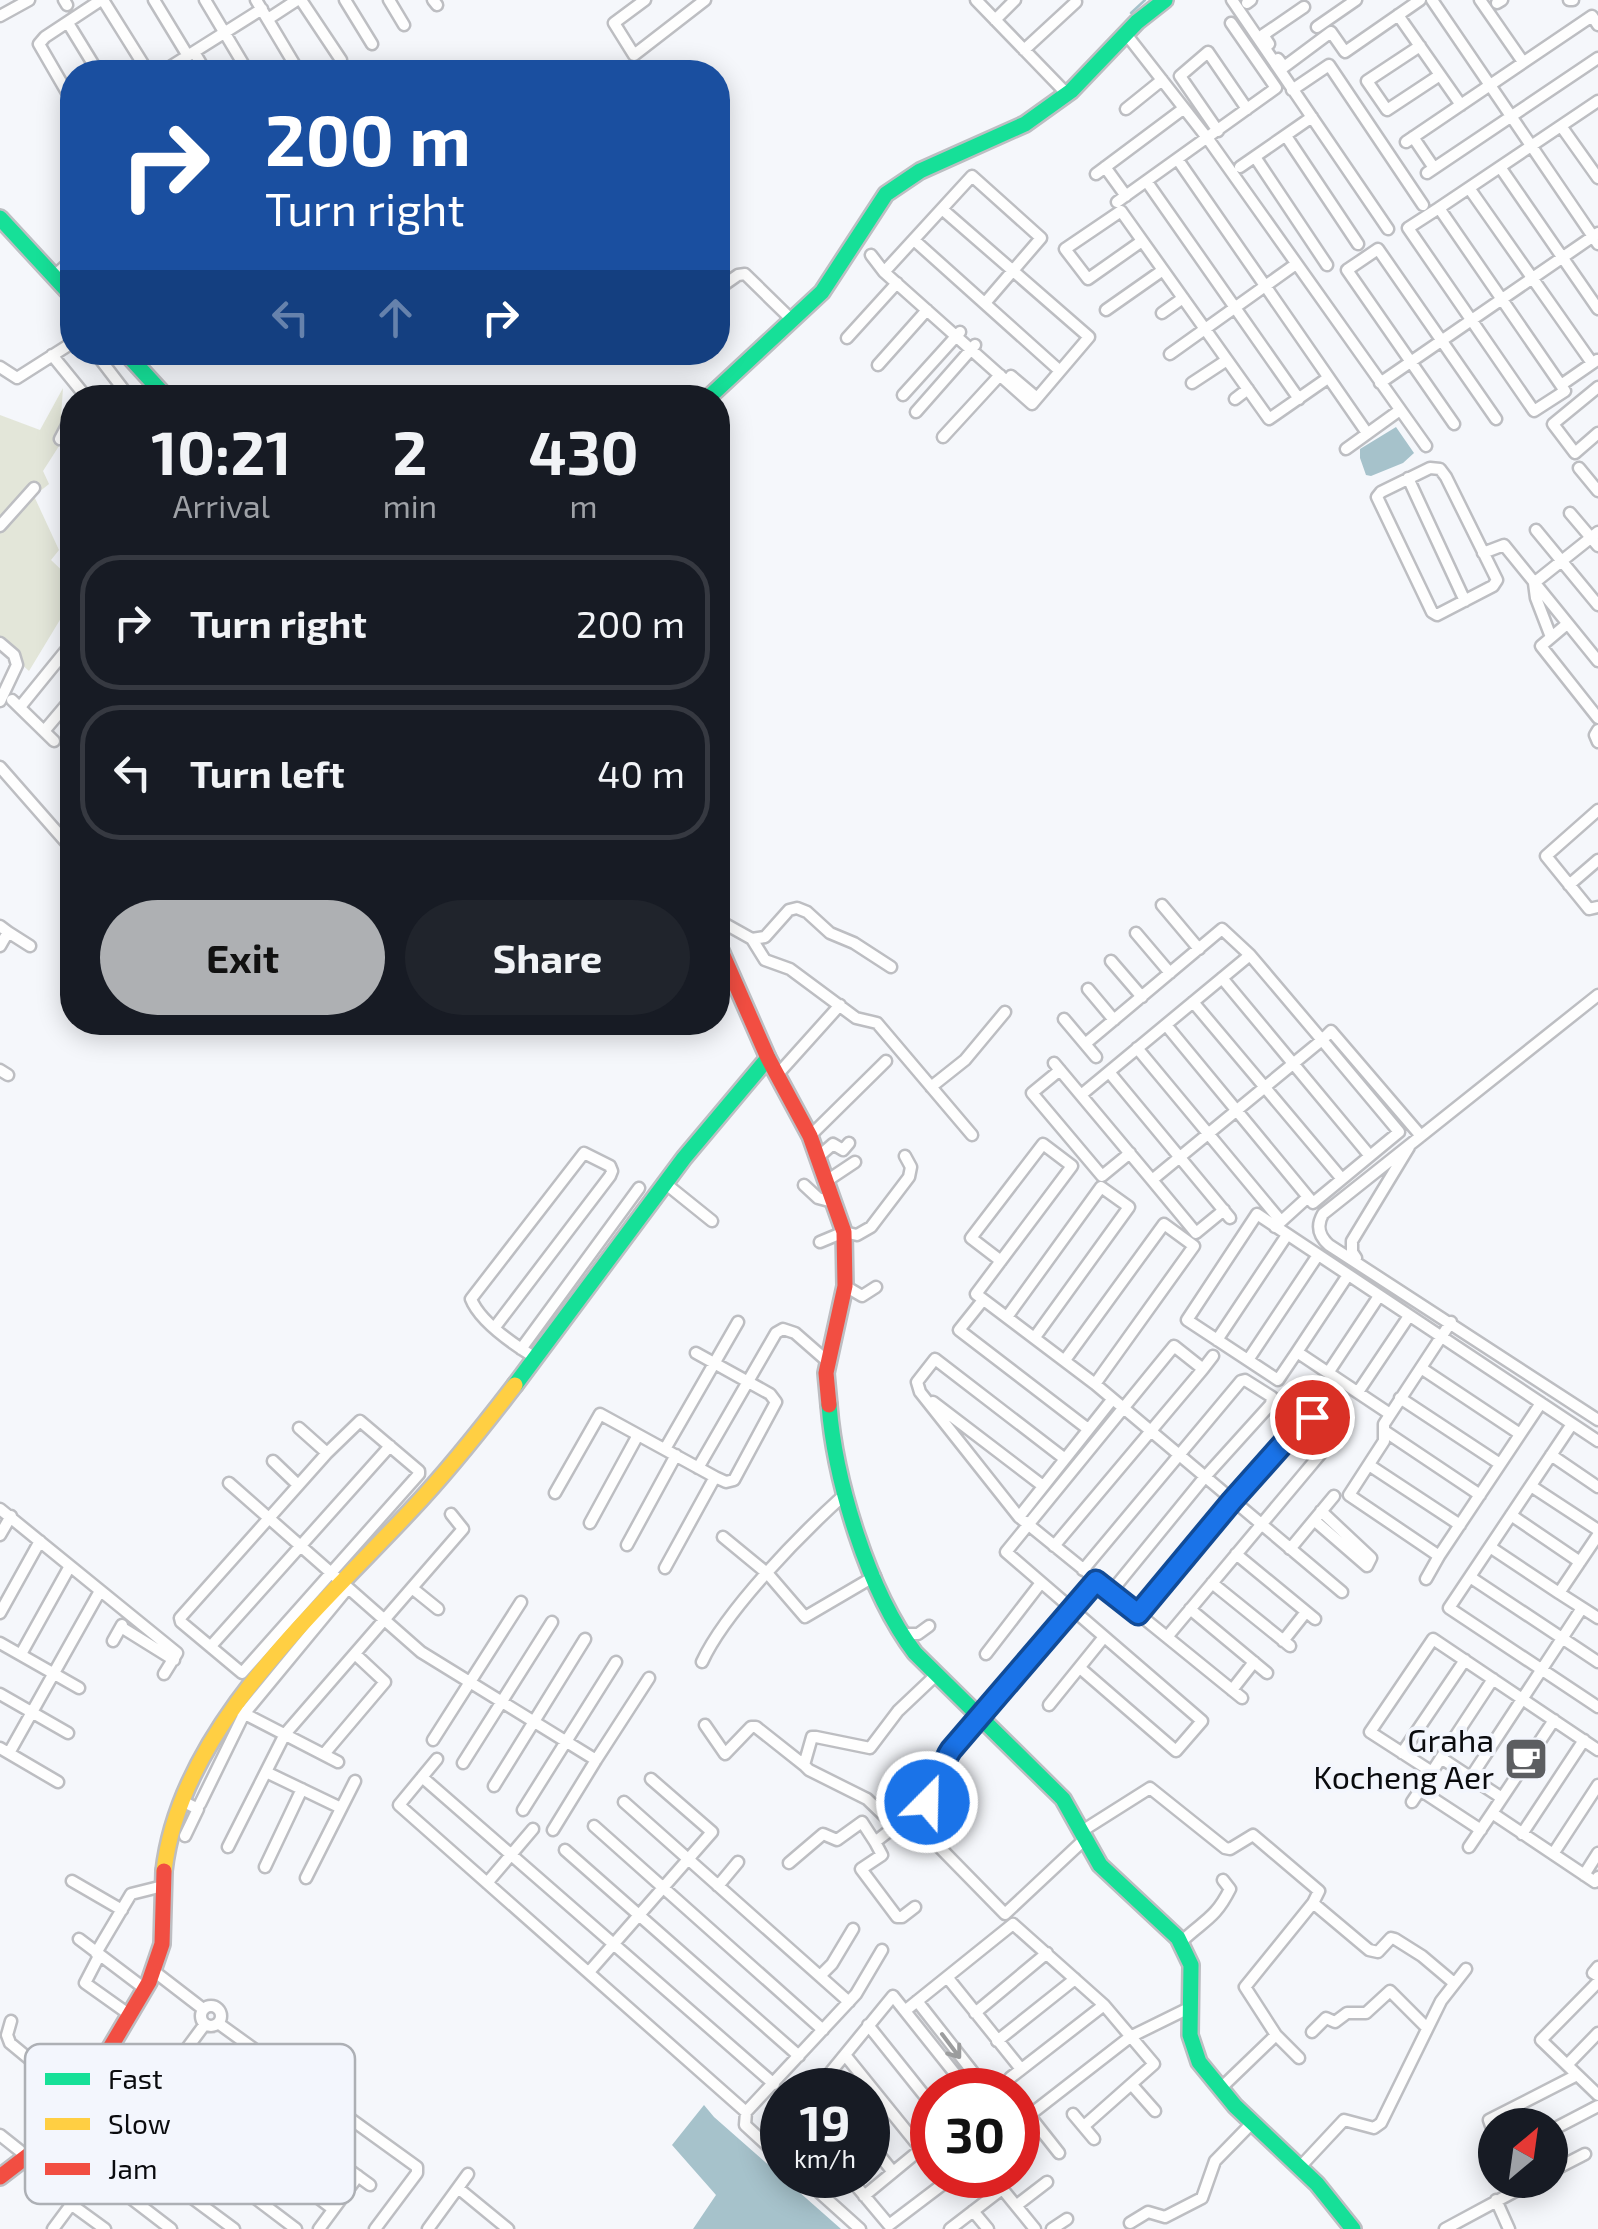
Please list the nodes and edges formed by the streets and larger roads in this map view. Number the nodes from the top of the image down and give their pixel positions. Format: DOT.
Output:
graph roads {
  1 [pos="29,0"];
  2 [pos="102,0"];
  3 [pos="154,0"];
  4 [pos="204,0"];
  5 [pos="299,0"];
  6 [pos="344,0"];
  7 [pos="388,0"];
  8 [pos="645,0"];
  9 [pos="706,0"];
  10 [pos="976,0"];
  11 [pos="1015,0"];
  12 [pos="1165,0"];
  13 [pos="1232,0"];
  14 [pos="1420,0"];
  15 [pos="1432,0"];
  16 [pos="1480,0"];
  17 [pos="1076,2"];
  18 [pos="1349,2"];
  19 [pos="1302,4"];
  20 [pos="262,9"];
  21 [pos="1398,14"];
  22 [pos="0,16"];
  23 [pos="1596,18"];
  24 [pos="995,20"];
  25 [pos="68,23"];
  26 [pos="1231,23"];
  27 [pos="404,25"];
  28 [pos="1317,27"];
  29 [pos="225,32"];
  30 [pos="1126,34"];
  31 [pos="1324,38"];
  32 [pos="372,44"];
  33 [pos="1420,46"];
  34 [pos="1024,50"];
  35 [pos="191,54"];
  36 [pos="1598,58"];
  37 [pos="91,60"];
  38 [pos="140,60"];
  39 [pos="182,60"];
  40 [pos="196,60"];
  41 [pos="241,60"];
  42 [pos="291,60"];
  43 [pos="340,60"];
  44 [pos="1524,62"];
  45 [pos="1440,75"];
  46 [pos="60,80"];
  47 [pos="1162,80"];
  48 [pos="1489,86"];
  49 [pos="1292,90"];
  50 [pos="1067,94"];
  51 [pos="1460,105"];
  52 [pos="1596,107"];
  53 [pos="1126,109"];
  54 [pos="1183,109"];
  55 [pos="1247,109"];
  56 [pos="1312,117"];
  57 [pos="1510,117"];
  58 [pos="1562,126"];
  59 [pos="1218,130"];
  60 [pos="1286,136"];
  61 [pos="1208,140"];
  62 [pos="1530,147"];
  63 [pos="1255,157"];
  64 [pos="1178,160"];
  65 [pos="1240,167"];
  66 [pos="1500,167"];
  67 [pos="1598,178"];
  68 [pos="1147,182"];
  69 [pos="1468,188"];
  70 [pos="1423,205"];
  71 [pos="942,208"];
  72 [pos="1440,208"];
  73 [pos="0,218"];
  74 [pos="1388,229"];
  75 [pos="1596,238"];
  76 [pos="855,240"];
  77 [pos="914,240"];
  78 [pos="1142,240"];
  79 [pos="1358,244"];
  80 [pos="1562,258"];
  81 [pos="1296,264"];
  82 [pos="1326,265"];
  83 [pos="886,270"];
  84 [pos="1014,270"];
  85 [pos="1163,270"];
  86 [pos="60,271"];
  87 [pos="54,276"];
  88 [pos="1532,278"];
  89 [pos="1598,280"];
  90 [pos="60,283"];
  91 [pos="730,283"];
  92 [pos="897,283"];
  93 [pos="1264,286"];
  94 [pos="1584,289"];
  95 [pos="1183,298"];
  96 [pos="1502,299"];
  97 [pos="985,303"];
  98 [pos="1235,307"];
  99 [pos="1598,309"];
  100 [pos="927,310"];
  101 [pos="1106,310"];
  102 [pos="1162,313"];
  103 [pos="792,320"];
  104 [pos="1472,320"];
  105 [pos="1204,328"];
  106 [pos="958,333"];
  107 [pos="847,338"];
  108 [pos="1442,341"];
  109 [pos="974,347"];
  110 [pos="60,351"];
  111 [pos="1170,354"];
  112 [pos="52,356"];
  113 [pos="1227,360"];
  114 [pos="1411,362"];
  115 [pos="1595,362"];
  116 [pos="137,365"];
  117 [pos="878,365"];
  118 [pos="0,367"];
  119 [pos="1060,371"];
  120 [pos="1000,375"];
  121 [pos="1328,378"];
  122 [pos="1192,383"];
  123 [pos="1380,383"];
  124 [pos="76,385"];
  125 [pos="154,385"];
  126 [pos="722,385"];
  127 [pos="1561,385"];
  128 [pos="1598,387"];
  129 [pos="1248,389"];
  130 [pos="903,395"];
  131 [pos="1037,398"];
  132 [pos="1234,398"];
  133 [pos="1299,398"];
  134 [pos="1400,410"];
  135 [pos="916,412"];
  136 [pos="1496,419"];
  137 [pos="1454,424"];
  138 [pos="1367,433"];
  139 [pos="1598,433"];
  140 [pos="943,437"];
  141 [pos="1426,446"];
  142 [pos="1346,448"];
  143 [pos="1579,468"];
  144 [pos="1408,478"];
  145 [pos="34,488"];
  146 [pos="1597,488"];
  147 [pos="1570,513"];
  148 [pos="0,526"];
  149 [pos="1536,530"];
  150 [pos="1596,538"];
  151 [pos="1483,553"];
  152 [pos="1562,561"];
  153 [pos="1534,584"];
  154 [pos="1465,601"];
  155 [pos="1598,605"];
  156 [pos="1567,624"];
  157 [pos="1551,637"];
  158 [pos="0,643"];
  159 [pos="60,655"];
  160 [pos="1598,661"];
  161 [pos="11,703"];
  162 [pos="60,712"];
  163 [pos="1598,718"];
  164 [pos="45,730"];
  165 [pos="1598,730"];
  166 [pos="54,740"];
  167 [pos="1598,742"];
  168 [pos="0,767"];
  169 [pos="1598,810"];
  170 [pos="60,835"];
  171 [pos="1598,860"];
  172 [pos="1568,885"];
  173 [pos="1162,905"];
  174 [pos="1598,907"];
  175 [pos="730,927"];
  176 [pos="4,929"];
  177 [pos="1136,933"];
  178 [pos="752,939"];
  179 [pos="0,946"];
  180 [pos="30,946"];
  181 [pos="1199,949"];
  182 [pos="1250,955"];
  183 [pos="1111,960"];
  184 [pos="890,967"];
  185 [pos="730,971"];
  186 [pos="1170,973"];
  187 [pos="1222,978"];
  188 [pos="1088,989"];
  189 [pos="1598,995"];
  190 [pos="1142,997"];
  191 [pos="1194,1002"];
  192 [pos="840,1005"];
  193 [pos="1005,1012"];
  194 [pos="1064,1019"];
  195 [pos="1114,1020"];
  196 [pos="1166,1024"];
  197 [pos="1322,1040"];
  198 [pos="1085,1044"];
  199 [pos="1137,1048"];
  200 [pos="1096,1057"];
  201 [pos="768,1058"];
  202 [pos="886,1062"];
  203 [pos="1293,1064"];
  204 [pos="1108,1072"];
  205 [pos="778,1074"];
  206 [pos="931,1087"];
  207 [pos="1264,1087"];
  208 [pos="1081,1095"];
  209 [pos="1237,1110"];
  210 [pos="1208,1134"];
  211 [pos="810,1136"];
  212 [pos="972,1136"];
  213 [pos="1421,1136"];
  214 [pos="848,1143"];
  215 [pos="1410,1144"];
  216 [pos="1130,1153"];
  217 [pos="906,1156"];
  218 [pos="1370,1156"];
  219 [pos="1180,1157"];
  220 [pos="818,1158"];
  221 [pos="855,1162"];
  222 [pos="1342,1179"];
  223 [pos="1152,1180"];
  224 [pos="826,1182"];
  225 [pos="666,1184"];
  226 [pos="804,1185"];
  227 [pos="639,1188"];
  228 [pos="1308,1197"];
  229 [pos="832,1202"];
  230 [pos="712,1221"];
  231 [pos="1278,1223"];
  232 [pos="844,1232"];
  233 [pos="1287,1234"];
  234 [pos="820,1242"];
  235 [pos="1318,1255"];
  236 [pos="1001,1261"];
  237 [pos="1360,1262"];
  238 [pos="1348,1275"];
  239 [pos="844,1286"];
  240 [pos="876,1287"];
  241 [pos="1379,1296"];
  242 [pos="983,1300"];
  243 [pos="1409,1316"];
  244 [pos="1008,1317"];
  245 [pos="738,1322"];
  246 [pos="1451,1322"];
  247 [pos="495,1327"];
  248 [pos="1036,1337"];
  249 [pos="1441,1337"];
  250 [pos="1217,1340"];
  251 [pos="1297,1352"];
  252 [pos="528,1353"];
  253 [pos="696,1353"];
  254 [pos="1213,1356"];
  255 [pos="827,1360"];
  256 [pos="1065,1360"];
  257 [pos="1248,1360"];
  258 [pos="714,1363"];
  259 [pos="1420,1368"];
  260 [pos="1203,1369"];
  261 [pos="1328,1372"];
  262 [pos="746,1381"];
  263 [pos="1094,1384"];
  264 [pos="920,1392"];
  265 [pos="1358,1392"];
  266 [pos="1400,1398"];
  267 [pos="1110,1400"];
  268 [pos="1541,1403"];
  269 [pos="1121,1408"];
  270 [pos="1390,1414"];
  271 [pos="1598,1420"];
  272 [pos="1572,1424"];
  273 [pos="299,1428"];
  274 [pos="1088,1429"];
  275 [pos="1148,1431"];
  276 [pos="1386,1432"];
  277 [pos="1520,1434"];
  278 [pos="638,1435"];
  279 [pos="1598,1441"];
  280 [pos="390,1446"];
  281 [pos="327,1452"];
  282 [pos="670,1452"];
  283 [pos="1177,1456"];
  284 [pos="1551,1456"];
  285 [pos="1065,1459"];
  286 [pos="273,1462"];
  287 [pos="1500,1464"];
  288 [pos="1370,1465"];
  289 [pos="698,1468"];
  290 [pos="715,1477"];
  291 [pos="1204,1478"];
  292 [pos="229,1483"];
  293 [pos="298,1485"];
  294 [pos="1043,1486"];
  295 [pos="1531,1486"];
  296 [pos="1598,1487"];
  297 [pos="555,1493"];
  298 [pos="844,1495"];
  299 [pos="1480,1495"];
  300 [pos="1334,1496"];
  301 [pos="1232,1501"];
  302 [pos="0,1509"];
  303 [pos="451,1514"];
  304 [pos="11,1516"];
  305 [pos="1318,1516"];
  306 [pos="1511,1516"];
  307 [pos="269,1518"];
  308 [pos="1023,1520"];
  309 [pos="590,1523"];
  310 [pos="1260,1525"];
  311 [pos="1460,1525"];
  312 [pos="1598,1533"];
  313 [pos="0,1536"];
  314 [pos="723,1537"];
  315 [pos="40,1541"];
  316 [pos="627,1545"];
  317 [pos="301,1546"];
  318 [pos="1054,1546"];
  319 [pos="1490,1547"];
  320 [pos="1290,1549"];
  321 [pos="1236,1554"];
  322 [pos="1439,1556"];
  323 [pos="1580,1562"];
  324 [pos="70,1566"];
  325 [pos="666,1568"];
  326 [pos="1083,1570"];
  327 [pos="768,1574"];
  328 [pos="875,1576"];
  329 [pos="1470,1577"];
  330 [pos="1426,1578"];
  331 [pos="340,1581"];
  332 [pos="1096,1581"];
  333 [pos="1212,1582"];
  334 [pos="1040,1584"];
  335 [pos="412,1588"];
  336 [pos="100,1591"];
  337 [pos="1111,1592"];
  338 [pos="1342,1592"];
  339 [pos="1560,1593"];
  340 [pos="522,1602"];
  341 [pos="1582,1608"];
  342 [pos="1190,1609"];
  343 [pos="438,1610"];
  344 [pos="1071,1610"];
  345 [pos="0,1613"];
  346 [pos="1138,1614"];
  347 [pos="128,1615"];
  348 [pos="1598,1618"];
  349 [pos="385,1620"];
  350 [pos="552,1622"];
  351 [pos="929,1626"];
  352 [pos="121,1627"];
  353 [pos="1167,1637"];
  354 [pos="903,1638"];
  355 [pos="1104,1638"];
  356 [pos="1562,1638"];
  357 [pos="585,1639"];
  358 [pos="0,1642"];
  359 [pos="113,1642"];
  360 [pos="211,1646"];
  361 [pos="20,1654"];
  362 [pos="355,1654"];
  363 [pos="986,1654"];
  364 [pos="174,1660"];
  365 [pos="1464,1660"];
  366 [pos="616,1662"];
  367 [pos="702,1662"];
  368 [pos="1254,1662"];
  369 [pos="1598,1662"];
  370 [pos="1080,1668"];
  371 [pos="1542,1670"];
  372 [pos="1267,1673"];
  373 [pos="55,1674"];
  374 [pos="164,1674"];
  375 [pos="936,1675"];
  376 [pos="649,1678"];
  377 [pos="1493,1679"];
  378 [pos="469,1684"];
  379 [pos="79,1688"];
  380 [pos="1232,1690"];
  381 [pos="0,1694"];
  382 [pos="1242,1698"];
  383 [pos="1523,1699"];
  384 [pos="501,1704"];
  385 [pos="1050,1705"];
  386 [pos="1598,1707"];
  387 [pos="240,1711"];
  388 [pos="32,1712"];
  389 [pos="980,1718"];
  390 [pos="1554,1720"];
  391 [pos="533,1723"];
  392 [pos="705,1725"];
  393 [pos="68,1733"];
  394 [pos="285,1734"];
  395 [pos="434,1740"];
  396 [pos="1584,1740"];
  397 [pos="567,1744"];
  398 [pos="5,1750"];
  399 [pos="1598,1750"];
  400 [pos="1402,1752"];
  401 [pos="324,1754"];
  402 [pos="1441,1758"];
  403 [pos="437,1759"];
  404 [pos="596,1760"];
  405 [pos="338,1762"];
  406 [pos="463,1762"];
  407 [pos="943,1762"];
  408 [pos="911,1763"];
  409 [pos="804,1765"];
  410 [pos="266,1772"];
  411 [pos="1432,1772"];
  412 [pos="422,1777"];
  413 [pos="1471,1778"];
  414 [pos="651,1779"];
  415 [pos="354,1781"];
  416 [pos="58,1782"];
  417 [pos="1598,1785"];
  418 [pos="494,1786"];
  419 [pos="302,1789"];
  420 [pos="1420,1790"];
  421 [pos="1502,1798"];
  422 [pos="182,1801"];
  423 [pos="624,1802"];
  424 [pos="1412,1802"];
  425 [pos="200,1804"];
  426 [pos="341,1808"];
  427 [pos="523,1810"];
  428 [pos="1450,1810"];
  429 [pos="1492,1814"];
  430 [pos="910,1817"];
  431 [pos="1442,1821"];
  432 [pos="594,1826"];
  433 [pos="896,1827"];
  434 [pos="534,1829"];
  435 [pos="554,1830"];
  436 [pos="1481,1830"];
  437 [pos="1522,1834"];
  438 [pos="1084,1835"];
  439 [pos="185,1836"];
  440 [pos="875,1842"];
  441 [pos="1469,1847"];
  442 [pos="228,1848"];
  443 [pos="565,1850"];
  444 [pos="1598,1853"];
  445 [pos="1552,1854"];
  446 [pos="512,1855"];
  447 [pos="688,1859"];
  448 [pos="738,1862"];
  449 [pos="789,1863"];
  450 [pos="265,1866"];
  451 [pos="1584,1874"];
  452 [pos="306,1878"];
  453 [pos="1598,1878"];
  454 [pos="1223,1880"];
  455 [pos="72,1882"];
  456 [pos="488,1883"];
  457 [pos="163,1886"];
  458 [pos="718,1886"];
  459 [pos="663,1888"];
  460 [pos="1313,1903"];
  461 [pos="915,1907"];
  462 [pos="122,1910"];
  463 [pos="639,1915"];
  464 [pos="1009,1919"];
  465 [pos="853,1929"];
  466 [pos="79,1939"];
  467 [pos="1181,1942"];
  468 [pos="614,1944"];
  469 [pos="882,1950"];
  470 [pos="1047,1953"];
  471 [pos="98,1954"];
  472 [pos="1598,1966"];
  473 [pos="1466,1968"];
  474 [pos="155,1972"];
  475 [pos="588,1972"];
  476 [pos="820,1976"];
  477 [pos="947,1977"];
  478 [pos="1076,1978"];
  479 [pos="1598,1979"];
  480 [pos="1454,1984"];
  481 [pos="145,1990"];
  482 [pos="917,2001"];
  483 [pos="849,2002"];
  484 [pos="1104,2005"];
  485 [pos="1191,2007"];
  486 [pos="203,2009"];
  487 [pos="906,2010"];
  488 [pos="975,2012"];
  489 [pos="130,2016"];
  490 [pos="12,2021"];
  491 [pos="218,2023"];
  492 [pos="205,2024"];
  493 [pos="868,2025"];
  494 [pos="1427,2028"];
  495 [pos="823,2030"];
  496 [pos="1312,2032"];
  497 [pos="1598,2033"];
  498 [pos="1276,2036"];
  499 [pos="1130,2037"];
  500 [pos="997,2041"];
  501 [pos="117,2044"];
  502 [pos="190,2044"];
  503 [pos="247,2044"];
  504 [pos="25,2055"];
  505 [pos="845,2055"];
  506 [pos="799,2056"];
  507 [pos="1299,2058"];
  508 [pos="1567,2065"];
  509 [pos="788,2068"];
  510 [pos="836,2068"];
  511 [pos="951,2068"];
  512 [pos="970,2068"];
  513 [pos="1019,2068"];
  514 [pos="1021,2068"];
  515 [pos="760,2072"];
  516 [pos="1577,2075"];
  517 [pos="910,2078"];
  518 [pos="1132,2085"];
  519 [pos="1221,2088"];
  520 [pos="1596,2090"];
  521 [pos="760,2098"];
  522 [pos="1598,2106"];
  523 [pos="1040,2107"];
  524 [pos="1512,2108"];
  525 [pos="1154,2110"];
  526 [pos="746,2112"];
  527 [pos="1074,2114"];
  528 [pos="1252,2122"];
  529 [pos="1568,2122"];
  530 [pos="355,2123"];
  531 [pos="1084,2126"];
  532 [pos="1040,2129"];
  533 [pos="910,2134"];
  534 [pos="0,2135"];
  535 [pos="760,2139"];
  536 [pos="1094,2139"];
  537 [pos="1059,2153"];
  538 [pos="1584,2154"];
  539 [pos="25,2155"];
  540 [pos="910,2159"];
  541 [pos="25,2161"];
  542 [pos="1568,2162"];
  543 [pos="1301,2166"];
  544 [pos="890,2168"];
  545 [pos="893,2172"];
  546 [pos="355,2174"];
  547 [pos="468,2174"];
  548 [pos="890,2174"];
  549 [pos="358,2176"];
  550 [pos="0,2177"];
  551 [pos="355,2180"];
  552 [pos="1047,2182"];
  553 [pos="370,2185"];
  554 [pos="458,2188"];
  555 [pos="826,2198"];
  556 [pos="866,2198"];
  557 [pos="927,2198"];
  558 [pos="991,2198"];
  559 [pos="1010,2198"];
  560 [pos="1497,2198"];
  561 [pos="139,2204"];
  562 [pos="200,2204"];
  563 [pos="263,2204"];
  564 [pos="325,2204"];
  565 [pos="337,2204"];
  566 [pos="1488,2204"];
  567 [pos="72,2205"];
  568 [pos="1017,2205"];
  569 [pos="333,2210"];
  570 [pos="973,2212"];
  571 [pos="1067,2218"];
  572 [pos="1130,2223"];
  573 [pos="1461,2225"];
  574 [pos="435,2226"];
  575 [pos="891,2227"];
  576 [pos="377,2228"];
  577 [pos="53,2229"];
  578 [pos="105,2229"];
  579 [pos="171,2229"];
  580 [pos="234,2229"];
  581 [pos="296,2229"];
  582 [pos="319,2229"];
  583 [pos="508,2229"];
  584 [pos="860,2229"];
  585 [pos="950,2229"];
  586 [pos="988,2229"];
  587 [pos="1035,2229"];
  588 [pos="1052,2229"];
  589 [pos="1353,2229"];
  590 [pos="1445,2229"];
  591 [pos="1509,2229"];
  1 -- 22 [label="street"];
  2 -- 25 [label="street"];
  2 -- 38 [label="street"];
  3 -- 35 [label="street"];
  4 -- 29 [label="street"];
  5 -- 20 [label="street"];
  5 -- 43 [label="street"];
  6 -- 32 [label="street"];
  7 -- 27 [label="street"];
  8 -- 9 [label="street"];
  10 -- 24 [label="street"];
  11 -- 24 [label="street"];
  12 -- 30 [label="street"];
  13 -- 49 [label="street"];
  14 -- 21 [label="street"];
  15 -- 48 [label="street"];
  16 -- 44 [label="street"];
  17 -- 34 [label="street"];
  18 -- 28 [label="street"];
  19 -- 28 [label="street"];
  19 -- 31 [label="street"];
  20 -- 29 [label="street"];
  20 -- 42 [label="street"];
  21 -- 31 [label="street"];
  21 -- 33 [label="street"];
  23 -- 44 [label="street"];
  24 -- 34 [label="street"];
  25 -- 37 [label="street"];
  25 -- 46 [label="street"];
  26 -- 55 [label="street"];
  28 -- 31 [label="street"];
  29 -- 35 [label="street"];
  29 -- 41 [label="street"];
  30 -- 47 [label="street"];
  30 -- 50 [label="street"];
  33 -- 45 [label="street"];
  33 -- 45 [label="street"];
  34 -- 50 [label="street"];
  35 -- 39 [label="street"];
  35 -- 40 [label="street"];
  36 -- 57 [label="street"];
  44 -- 48 [label="street"];
  45 -- 51 [label="street"];
  47 -- 53 [label="street"];
  47 -- 54 [label="street"];
  48 -- 51 [label="street"];
  48 -- 57 [label="street"];
  49 -- 56 [label="street"];
  49 -- 70 [label="street"];
  50 -- 76 [label="street"];
  51 -- 57 [label="street"];
  52 -- 58 [label="street"];
  54 -- 61 [label="street"];
  54 -- 68 [label="street"];
  55 -- 59 [label="street"];
  55 -- 59 [label="street"];
  56 -- 60 [label="street"];
  56 -- 74 [label="street"];
  57 -- 62 [label="street"];
  58 -- 62 [label="street"];
  58 -- 67 [label="street"];
  59 -- 61 [label="street"];
  60 -- 63 [label="street"];
  60 -- 79 [label="street"];
  61 -- 64 [label="street"];
  61 -- 81 [label="street"];
  62 -- 66 [label="street"];
  62 -- 75 [label="street"];
  63 -- 65 [label="street"];
  63 -- 82 [label="street"];
  64 -- 68 [label="street"];
  64 -- 93 [label="street"];
  66 -- 69 [label="street"];
  66 -- 80 [label="street"];
  68 -- 98 [label="street"];
  69 -- 72 [label="street"];
  69 -- 88 [label="street"];
  71 -- 77 [label="street"];
  71 -- 84 [label="street"];
  71 -- 84 [label="street"];
  72 -- 96 [label="street"];
  72 -- 104 [label="street"];
  73 -- 87 [label="street"];
  75 -- 80 [label="street"];
  76 -- 83 [label="street"];
  76 -- 103 [label="street"];
  77 -- 83 [label="street"];
  77 -- 97 [label="street"];
  78 -- 78 [label="street"];
  78 -- 85 [label="street"];
  80 -- 88 [label="street"];
  80 -- 94 [label="street"];
  81 -- 93 [label="street"];
  81 -- 123 [label="street"];
  83 -- 92 [label="street"];
  83 -- 106 [label="street"];
  84 -- 97 [label="street"];
  84 -- 119 [label="street"];
  85 -- 95 [label="street"];
  85 -- 101 [label="street"];
  86 -- 87 [label="street"];
  87 -- 90 [label="street"];
  88 -- 96 [label="street"];
  88 -- 115 [label="street"];
  89 -- 94 [label="street"];
  91 -- 103 [label="street"];
  92 -- 100 [label="street"];
  92 -- 107 [label="street"];
  93 -- 98 [label="street"];
  93 -- 121 [label="street"];
  94 -- 99 [label="street"];
  95 -- 102 [label="street"];
  95 -- 105 [label="street"];
  96 -- 104 [label="street"];
  96 -- 127 [label="street"];
  97 -- 119 [label="street"];
  98 -- 105 [label="street"];
  98 -- 133 [label="street"];
  100 -- 106 [label="street"];
  100 -- 117 [label="street"];
  103 -- 126 [label="street"];
  104 -- 108 [label="street"];
  104 -- 127 [label="street"];
  105 -- 111 [label="street"];
  105 -- 113 [label="street"];
  106 -- 109 [label="street"];
  106 -- 130 [label="street"];
  108 -- 114 [label="street"];
  108 -- 114 [label="street"];
  108 -- 136 [label="street"];
  109 -- 120 [label="street"];
  109 -- 131 [label="street"];
  109 -- 135 [label="street"];
  110 -- 112 [label="street"];
  112 -- 118 [label="street"];
  112 -- 124 [label="street"];
  113 -- 122 [label="street"];
  113 -- 129 [label="street"];
  114 -- 123 [label="street"];
  114 -- 137 [label="street"];
  115 -- 127 [label="street"];
  116 -- 125 [label="street"];
  119 -- 131 [label="street"];
  120 -- 131 [label="street"];
  120 -- 140 [label="street"];
  121 -- 133 [label="street"];
  121 -- 138 [label="street"];
  123 -- 134 [label="street"];
  128 -- 139 [label="street"];
  129 -- 132 [label="street"];
  129 -- 133 [label="street"];
  134 -- 138 [label="street"];
  134 -- 141 [label="street"];
  138 -- 142 [label="street"];
  143 -- 146 [label="street"];
  144 -- 151 [label="street"];
  144 -- 154 [label="street"];
  144 -- 154 [label="street"];
  145 -- 148 [label="street"];
  147 -- 150 [label="street"];
  149 -- 152 [label="street"];
  150 -- 152 [label="street"];
  151 -- 153 [label="street"];
  151 -- 154 [label="street"];
  152 -- 153 [label="street"];
  152 -- 155 [label="street"];
  153 -- 156 [label="street"];
  153 -- 157 [label="street"];
  156 -- 157 [label="street"];
  156 -- 160 [label="street"];
  157 -- 163 [label="street"];
  158 -- 161 [label="street"];
  159 -- 161 [label="street"];
  161 -- 164 [label="street"];
  162 -- 164 [label="street"];
  164 -- 166 [label="street"];
  165 -- 167 [label="street"];
  168 -- 170 [label="street"];
  169 -- 172 [label="street"];
  171 -- 172 [label="street"];
  172 -- 174 [label="street"];
  173 -- 181 [label="street"];
  175 -- 178 [label="street"];
  176 -- 179 [label="street"];
  176 -- 180 [label="street"];
  177 -- 186 [label="street"];
  178 -- 184 [label="street"];
  178 -- 192 [label="street"];
  181 -- 182 [label="street"];
  181 -- 186 [label="street"];
  182 -- 187 [label="street"];
  182 -- 197 [label="street"];
  183 -- 190 [label="street"];
  185 -- 201 [label="street"];
  186 -- 190 [label="street"];
  187 -- 191 [label="street"];
  187 -- 203 [label="street"];
  188 -- 195 [label="street"];
  189 -- 213 [label="street"];
  190 -- 195 [label="street"];
  191 -- 196 [label="street"];
  191 -- 207 [label="street"];
  192 -- 205 [label="street"];
  192 -- 206 [label="street"];
  193 -- 206 [label="street"];
  194 -- 198 [label="street"];
  195 -- 198 [label="street"];
  196 -- 199 [label="street"];
  196 -- 209 [label="street"];
  197 -- 203 [label="street"];
  197 -- 213 [label="street"];
  197 -- 218 [label="street"];
  198 -- 200 [label="street"];
  199 -- 204 [label="street"];
  199 -- 210 [label="street"];
  201 -- 205 [label="street"];
  201 -- 225 [label="street"];
  202 -- 211 [label="street"];
  203 -- 207 [label="street"];
  203 -- 218 [label="street"];
  204 -- 208 [label="street"];
  204 -- 219 [label="street"];
  205 -- 211 [label="street"];
  206 -- 212 [label="street"];
  207 -- 209 [label="street"];
  207 -- 222 [label="street"];
  208 -- 216 [label="street"];
  208 -- 216 [label="street"];
  209 -- 210 [label="street"];
  209 -- 228 [label="street"];
  210 -- 219 [label="street"];
  210 -- 231 [label="street"];
  211 -- 220 [label="street"];
  213 -- 215 [label="street"];
  214 -- 220 [label="street"];
  215 -- 237 [label="street"];
  215 -- 237 [label="street"];
  216 -- 223 [label="street"];
  217 -- 232 [label="street"];
  218 -- 222 [label="street"];
  219 -- 223 [label="street"];
  219 -- 223 [label="street"];
  220 -- 224 [label="street"];
  221 -- 224 [label="street"];
  222 -- 228 [label="street"];
  224 -- 229 [label="street"];
  225 -- 230 [label="street"];
  225 -- 252 [label="street"];
  226 -- 229 [label="street"];
  227 -- 252 [label="street"];
  228 -- 231 [label="street"];
  229 -- 232 [label="street"];
  231 -- 233 [label="street"];
  231 -- 250 [label="street"];
  232 -- 234 [label="street"];
  232 -- 239 [label="street"];
  233 -- 235 [label="street"];
  233 -- 250 [label="street"];
  235 -- 238 [label="street"];
  235 -- 257 [label="street"];
  236 -- 236 [label="street"];
  236 -- 242 [label="street"];
  237 -- 246 [label="street"];
  238 -- 241 [label="street"];
  238 -- 251 [label="street"];
  239 -- 240 [label="street"];
  239 -- 255 [label="street"];
  241 -- 243 [label="street"];
  241 -- 261 [label="street"];
  242 -- 244 [label="street"];
  242 -- 274 [label="street"];
  243 -- 249 [label="street"];
  243 -- 265 [label="street"];
  244 -- 248 [label="street"];
  244 -- 248 [label="street"];
  245 -- 258 [label="street"];
  246 -- 249 [label="street"];
  246 -- 271 [label="street"];
  247 -- 247 [label="street"];
  247 -- 252 [label="street"];
  248 -- 256 [label="street"];
  249 -- 259 [label="street"];
  249 -- 268 [label="street"];
  250 -- 257 [label="street"];
  251 -- 257 [label="street"];
  251 -- 261 [label="street"];
  252 -- 331 [label="street"];
  253 -- 258 [label="street"];
  254 -- 260 [label="street"];
  255 -- 262 [label="street"];
  255 -- 298 [label="street"];
  256 -- 263 [label="street"];
  256 -- 263 [label="street"];
  258 -- 262 [label="street"];
  258 -- 282 [label="street"];
  259 -- 266 [label="street"];
  259 -- 277 [label="street"];
  260 -- 269 [label="street"];
  260 -- 275 [label="street"];
  261 -- 265 [label="street"];
  262 -- 289 [label="street"];
  262 -- 290 [label="street"];
  263 -- 267 [label="street"];
  264 -- 285 [label="street"];
  264 -- 294 [label="street"];
  264 -- 308 [label="street"];
  265 -- 270 [label="street"];
  266 -- 270 [label="street"];
  266 -- 287 [label="street"];
  267 -- 269 [label="street"];
  267 -- 274 [label="street"];
  268 -- 272 [label="street"];
  268 -- 277 [label="street"];
  269 -- 275 [label="street"];
  269 -- 308 [label="street"];
  270 -- 276 [label="street"];
  272 -- 279 [label="street"];
  272 -- 284 [label="street"];
  273 -- 281 [label="street"];
  274 -- 285 [label="street"];
  275 -- 283 [label="street"];
  275 -- 318 [label="street"];
  276 -- 288 [label="street"];
  276 -- 299 [label="street"];
  277 -- 287 [label="street"];
  278 -- 282 [label="street"];
  278 -- 297 [label="street"];
  278 -- 309 [label="street"];
  280 -- 281 [label="street"];
  280 -- 317 [label="street"];
  280 -- 331 [label="street"];
  281 -- 293 [label="street"];
  282 -- 289 [label="street"];
  282 -- 316 [label="street"];
  283 -- 291 [label="street"];
  283 -- 291 [label="street"];
  283 -- 326 [label="street"];
  284 -- 295 [label="street"];
  284 -- 296 [label="street"];
  285 -- 294 [label="street"];
  286 -- 293 [label="street"];
  287 -- 299 [label="street"];
  288 -- 311 [label="street"];
  288 -- 322 [label="street"];
  289 -- 290 [label="street"];
  290 -- 325 [label="street"];
  291 -- 301 [label="street"];
  291 -- 337 [label="street"];
  292 -- 307 [label="street"];
  293 -- 307 [label="street"];
  294 -- 308 [label="street"];
  295 -- 306 [label="street"];
  295 -- 312 [label="street"];
  298 -- 327 [label="street"];
  298 -- 328 [label="street"];
  299 -- 311 [label="street"];
  300 -- 305 [label="street"];
  301 -- 310 [label="street"];
  301 -- 310 [label="street"];
  301 -- 346 [label="street"];
  302 -- 304 [label="street"];
  303 -- 335 [label="street"];
  304 -- 313 [label="street"];
  304 -- 315 [label="street"];
  305 -- 305 [label="street"];
  305 -- 320 [label="street"];
  306 -- 319 [label="street"];
  306 -- 323 [label="street"];
  307 -- 317 [label="street"];
  307 -- 360 [label="street"];
  308 -- 318 [label="street"];
  308 -- 334 [label="street"];
  310 -- 320 [label="street"];
  310 -- 321 [label="street"];
  311 -- 322 [label="street"];
  312 -- 323 [label="street"];
  314 -- 327 [label="street"];
  315 -- 324 [label="street"];
  315 -- 345 [label="street"];
  317 -- 331 [label="street"];
  317 -- 360 [label="street"];
  318 -- 326 [label="street"];
  319 -- 329 [label="street"];
  319 -- 339 [label="street"];
  320 -- 338 [label="street"];
  321 -- 333 [label="street"];
  321 -- 333 [label="street"];
  322 -- 330 [label="street"];
  323 -- 339 [label="street"];
  324 -- 336 [label="street"];
  324 -- 361 [label="street"];
  326 -- 332 [label="street"];
  327 -- 328 [label="street"];
  327 -- 367 [label="street"];
  328 -- 354 [label="street"];
  329 -- 356 [label="street"];
  329 -- 371 [label="street"];
  331 -- 349 [label="street"];
  331 -- 360 [label="street"];
  331 -- 387 [label="street"];
  332 -- 337 [label="street"];
  332 -- 344 [label="street"];
  333 -- 342 [label="street"];
  334 -- 344 [label="street"];
  334 -- 363 [label="street"];
  335 -- 343 [label="street"];
  335 -- 349 [label="street"];
  336 -- 347 [label="street"];
  336 -- 373 [label="street"];
  337 -- 346 [label="street"];
  339 -- 341 [label="street"];
  340 -- 378 [label="street"];
  341 -- 348 [label="street"];
  341 -- 356 [label="street"];
  342 -- 353 [label="street"];
  342 -- 368 [label="street"];
  344 -- 355 [label="street"];
  344 -- 389 [label="street"];
  346 -- 353 [label="street"];
  347 -- 352 [label="street"];
  347 -- 364 [label="street"];
  349 -- 362 [label="street"];
  349 -- 378 [label="street"];
  350 -- 384 [label="street"];
  351 -- 354 [label="street"];
  352 -- 359 [label="street"];
  352 -- 364 [label="street"];
  353 -- 380 [label="street"];
  354 -- 375 [label="street"];
  355 -- 370 [label="street"];
  355 -- 370 [label="street"];
  356 -- 369 [label="street"];
  356 -- 371 [label="street"];
  357 -- 391 [label="street"];
  358 -- 361 [label="street"];
  361 -- 373 [label="street"];
  362 -- 394 [label="street"];
  362 -- 401 [label="street"];
  364 -- 374 [label="street"];
  365 -- 377 [label="street"];
  365 -- 400 [label="street"];
  365 -- 400 [label="street"];
  366 -- 397 [label="street"];
  368 -- 372 [label="street"];
  368 -- 380 [label="street"];
  370 -- 385 [label="street"];
  371 -- 383 [label="street"];
  371 -- 386 [label="street"];
  373 -- 379 [label="street"];
  373 -- 388 [label="street"];
  375 -- 389 [label="street"];
  375 -- 409 [label="street"];
  376 -- 404 [label="street"];
  377 -- 383 [label="street"];
  377 -- 402 [label="street"];
  378 -- 384 [label="street"];
  378 -- 395 [label="street"];
  380 -- 382 [label="street"];
  381 -- 388 [label="street"];
  383 -- 390 [label="street"];
  383 -- 413 [label="street"];
  384 -- 391 [label="street"];
  384 -- 406 [label="street"];
  387 -- 394 [label="street"];
  387 -- 422 [label="street"];
  387 -- 425 [label="street"];
  388 -- 393 [label="street"];
  388 -- 398 [label="street"];
  389 -- 407 [label="street"];
  389 -- 438 [label="street"];
  390 -- 396 [label="street"];
  390 -- 421 [label="street"];
  391 -- 397 [label="street"];
  391 -- 418 [label="street"];
  392 -- 409 [label="street"];
  394 -- 401 [label="street"];
  394 -- 410 [label="street"];
  396 -- 399 [label="street"];
  396 -- 437 [label="street"];
  397 -- 404 [label="street"];
  397 -- 427 [label="street"];
  398 -- 416 [label="street"];
  400 -- 411 [label="street"];
  401 -- 405 [label="street"];
  402 -- 411 [label="street"];
  402 -- 413 [label="street"];
  403 -- 412 [label="street"];
  404 -- 435 [label="street"];
  407 -- 408 [label="street"];
  407 -- 430 [label="street"];
  409 -- 433 [label="street"];
  410 -- 419 [label="street"];
  410 -- 442 [label="street"];
  411 -- 420 [label="street"];
  412 -- 446 [label="street"];
  412 -- 456 [label="street"];
  413 -- 421 [label="street"];
  414 -- 447 [label="street"];
  415 -- 426 [label="street"];
  417 -- 445 [label="street"];
  419 -- 426 [label="street"];
  419 -- 450 [label="street"];
  420 -- 424 [label="street"];
  420 -- 428 [label="street"];
  421 -- 429 [label="street"];
  422 -- 439 [label="street"];
  422 -- 457 [label="street"];
  423 -- 447 [label="street"];
  426 -- 452 [label="street"];
  428 -- 431 [label="street"];
  428 -- 436 [label="street"];
  429 -- 436 [label="street"];
  429 -- 437 [label="street"];
  430 -- 433 [label="street"];
  430 -- 464 [label="street"];
  432 -- 459 [label="street"];
  433 -- 440 [label="street"];
  434 -- 446 [label="street"];
  436 -- 441 [label="street"];
  437 -- 445 [label="street"];
  438 -- 460 [label="street"];
  438 -- 464 [label="street"];
  438 -- 467 [label="street"];
  440 -- 449 [label="street"];
  440 -- 461 [label="street"];
  443 -- 463 [label="street"];
  444 -- 451 [label="street"];
  445 -- 451 [label="street"];
  446 -- 456 [label="street"];
  446 -- 468 [label="street"];
  447 -- 458 [label="street"];
  447 -- 459 [label="street"];
  448 -- 458 [label="street"];
  451 -- 453 [label="street"];
  454 -- 467 [label="street"];
  455 -- 462 [label="street"];
  456 -- 475 [label="street"];
  457 -- 462 [label="street"];
  457 -- 474 [label="street"];
  458 -- 476 [label="street"];
  459 -- 463 [label="street"];
  459 -- 495 [label="street"];
  460 -- 480 [label="street"];
  460 -- 498 [label="street"];
  462 -- 471 [label="street"];
  463 -- 468 [label="street"];
  463 -- 506 [label="street"];
  464 -- 470 [label="street"];
  464 -- 477 [label="street"];
  465 -- 476 [label="street"];
  466 -- 471 [label="street"];
  467 -- 485 [label="street"];
  468 -- 475 [label="street"];
  468 -- 515 [label="street"];
  469 -- 483 [label="street"];
  470 -- 478 [label="street"];
  470 -- 488 [label="street"];
  471 -- 481 [label="street"];
  471 -- 489 [label="street"];
  472 -- 479 [label="street"];
  473 -- 480 [label="street"];
  474 -- 481 [label="street"];
  474 -- 486 [label="street"];
  475 -- 526 [label="street"];
  476 -- 483 [label="street"];
  477 -- 482 [label="street"];
  477 -- 488 [label="street"];
  478 -- 484 [label="street"];
  478 -- 500 [label="street"];
  479 -- 508 [label="street"];
  480 -- 494 [label="street"];
  481 -- 489 [label="street"];
  482 -- 487 [label="street"];
  482 -- 512 [label="street, one-way"];
  483 -- 495 [label="street"];
  484 -- 499 [label="street"];
  484 -- 514 [label="street"];
  485 -- 499 [label="street"];
  485 -- 519 [label="street"];
  486 -- 491 [label="street"];
  486 -- 492 [label="street"];
  487 -- 493 [label="street"];
  487 -- 511 [label="street"];
  488 -- 500 [label="street"];
  489 -- 501 [label="street"];
  490 -- 504 [label="street"];
  491 -- 492 [label="street"];
  491 -- 503 [label="street"];
  492 -- 502 [label="street"];
  493 -- 505 [label="street"];
  493 -- 517 [label="street"];
  494 -- 496 [label="street"];
  494 -- 543 [label="street"];
  495 -- 506 [label="street"];
  497 -- 508 [label="street"];
  498 -- 507 [label="street"];
  498 -- 519 [label="street"];
  499 -- 518 [label="street"];
  499 -- 523 [label="street"];
  500 -- 513 [label="street"];
  505 -- 510 [label="street"];
  505 -- 533 [label="street"];
  506 -- 509 [label="street"];
  508 -- 516 [label="street"];
  516 -- 520 [label="street"];
  516 -- 524 [label="street"];
  518 -- 525 [label="street"];
  518 -- 531 [label="street"];
  519 -- 528 [label="street"];
  521 -- 526 [label="street"];
  522 -- 529 [label="street"];
  526 -- 535 [label="street"];
  527 -- 531 [label="street"];
  528 -- 543 [label="street"];
  528 -- 572 [label="street"];
  530 -- 576 [label="street"];
  531 -- 536 [label="street"];
  532 -- 537 [label="street"];
  534 -- 539 [label="street"];
  538 -- 542 [label="street"];
  540 -- 545 [label="street"];
  541 -- 550 [label="street"];
  543 -- 589 [label="street"];
  544 -- 545 [label="street"];
  545 -- 548 [label="street"];
  546 -- 549 [label="street"];
  547 -- 554 [label="street"];
  549 -- 551 [label="street"];
  549 -- 553 [label="street"];
  552 -- 568 [label="street"];
  554 -- 574 [label="street"];
  554 -- 583 [label="street"];
  555 -- 584 [label="street"];
  556 -- 575 [label="street"];
  557 -- 575 [label="street"];
  558 -- 570 [label="street"];
  559 -- 568 [label="street"];
  560 -- 566 [label="street"];
  561 -- 579 [label="street"];
  562 -- 580 [label="street"];
  563 -- 581 [label="street"];
  564 -- 569 [label="street"];
  565 -- 569 [label="street"];
  566 -- 573 [label="street"];
  566 -- 591 [label="street"];
  567 -- 577 [label="street"];
  567 -- 578 [label="street"];
  568 -- 587 [label="street"];
  569 -- 582 [label="street"];
  570 -- 585 [label="street"];
  570 -- 586 [label="street"];
  571 -- 588 [label="street"];
  573 -- 590 [label="street"];
}
